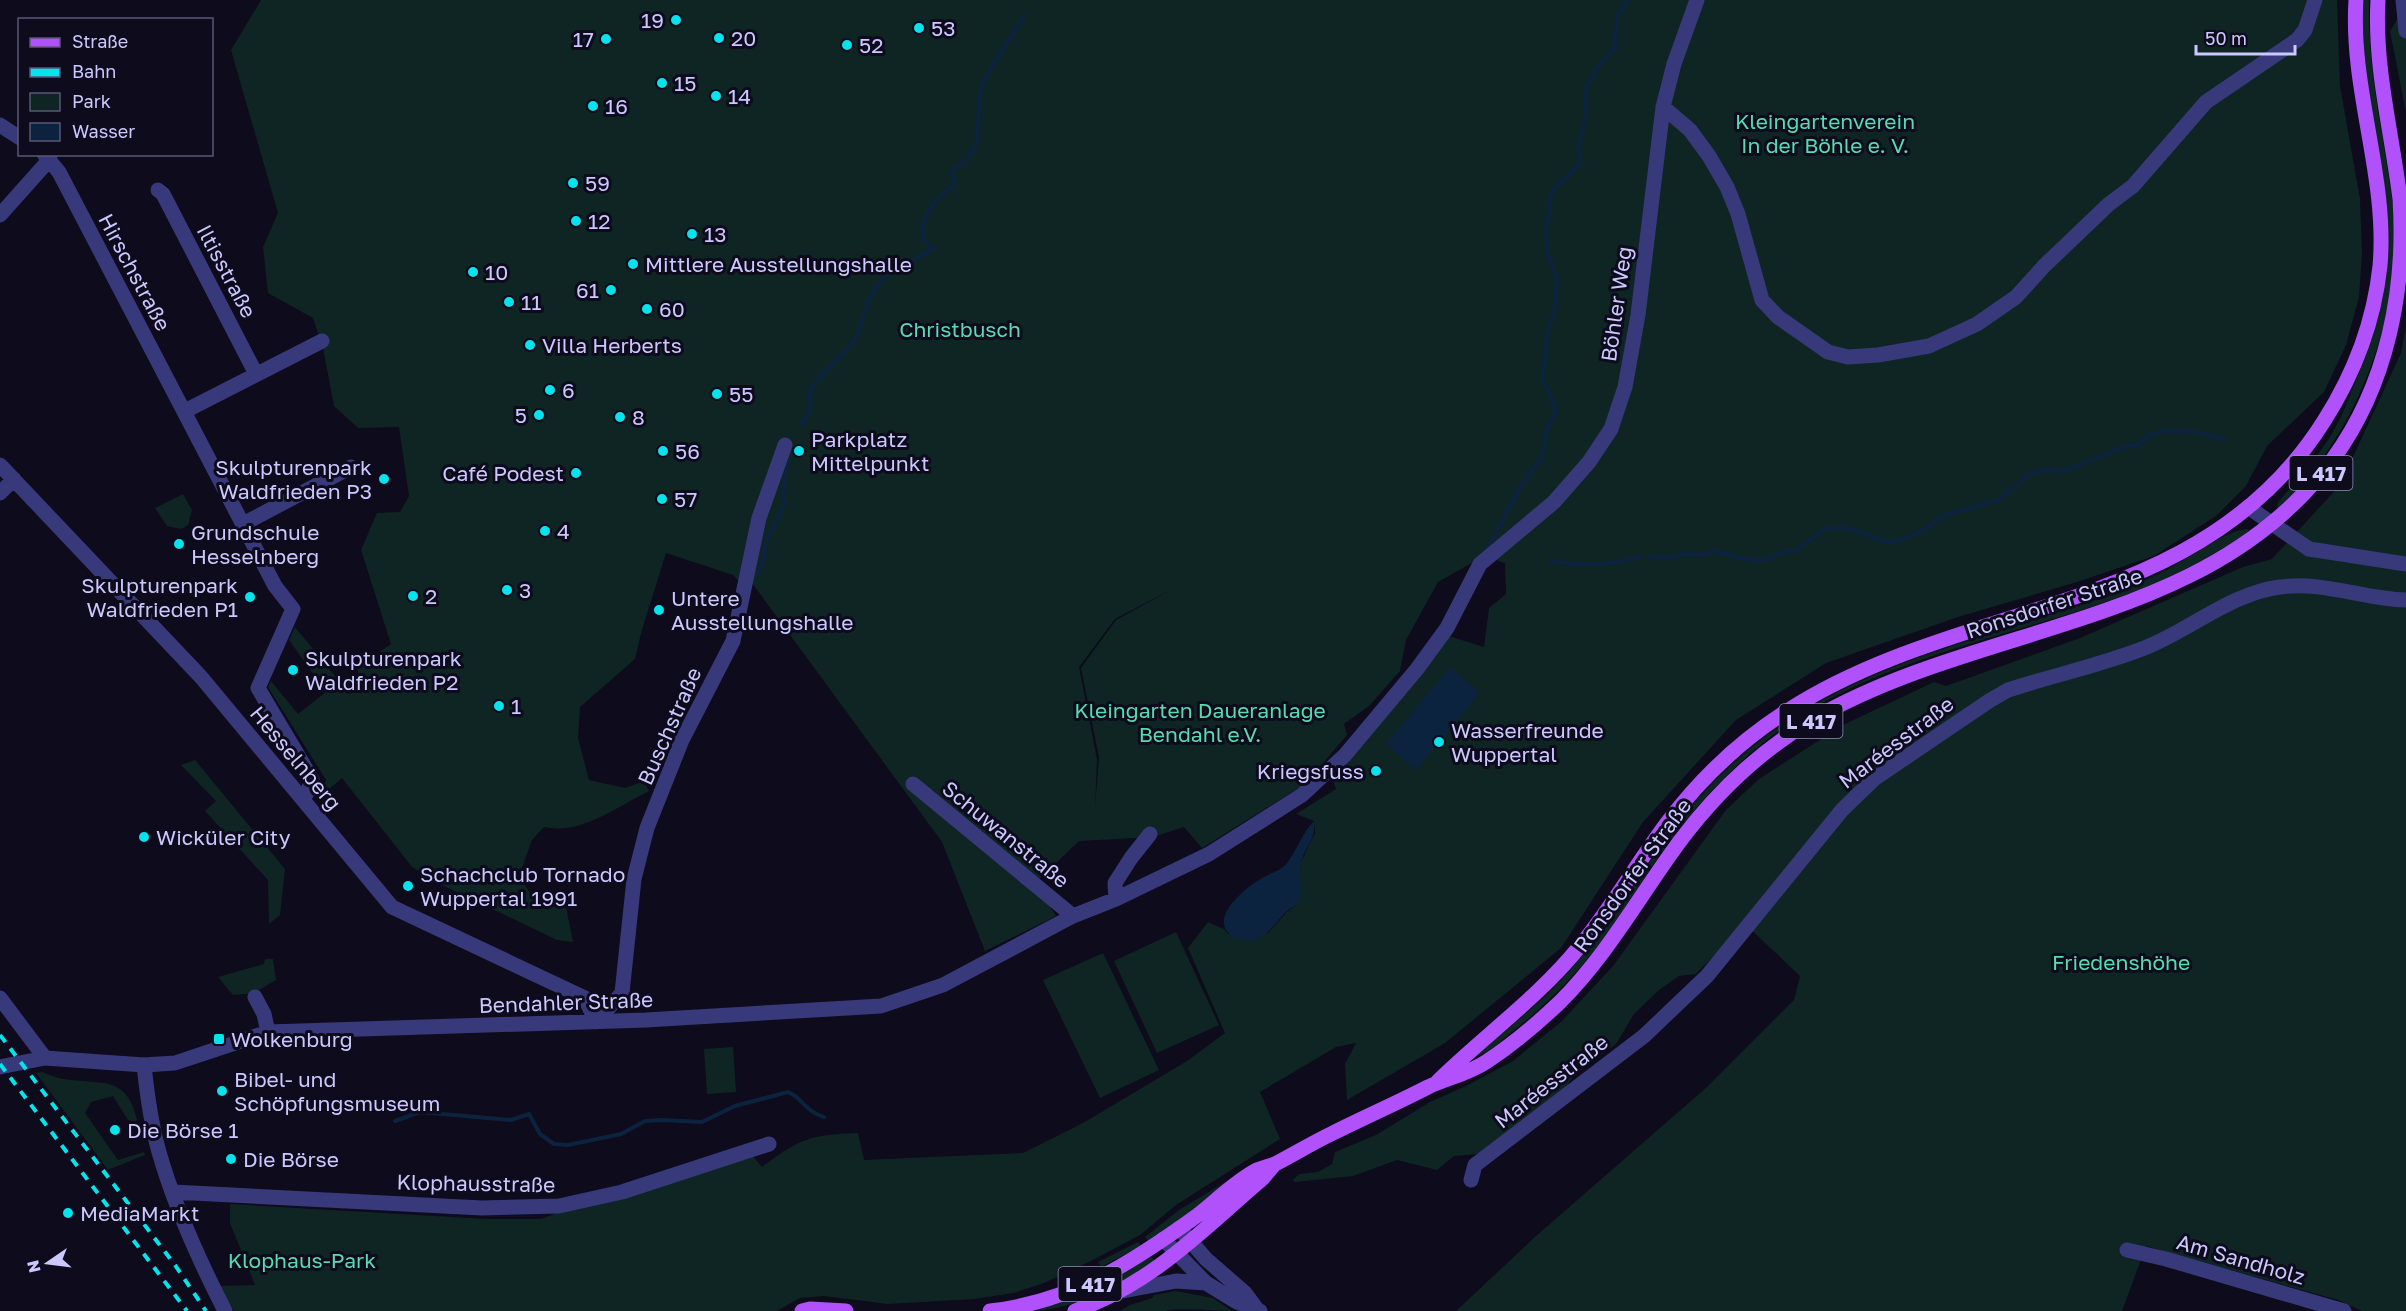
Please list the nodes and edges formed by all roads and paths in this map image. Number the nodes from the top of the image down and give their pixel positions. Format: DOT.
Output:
graph roads {
  1 [pos="1697,0"];
  2 [pos="2315,0"];
  3 [pos="2356,0"];
  4 [pos="2378,0"];
  5 [pos="2403,0"];
  6 [pos="2406,31"];
  7 [pos="1663,107"];
  8 [pos="0,125"];
  9 [pos="18,137"];
  10 [pos="47,157"];
  11 [pos="158,190"];
  12 [pos="0,215"];
  13 [pos="322,341"];
  14 [pos="256,374"];
  15 [pos="185,411"];
  16 [pos="785,445"];
  17 [pos="0,465"];
  18 [pos="351,467"];
  19 [pos="14,479"];
  20 [pos="0,493"];
  21 [pos="2248,507"];
  22 [pos="243,524"];
  23 [pos="2271,525"];
  24 [pos="1480,564"];
  25 [pos="2406,564"];
  26 [pos="2406,600"];
  27 [pos="913,784"];
  28 [pos="302,797"];
  29 [pos="1150,834"];
  30 [pos="1116,899"];
  31 [pos="1073,916"];
  32 [pos="255,997"];
  33 [pos="0,998"];
  34 [pos="596,1022"];
  35 [pos="268,1032"];
  36 [pos="45,1058"];
  37 [pos="144,1065"];
  38 [pos="0,1067"];
  39 [pos="1435,1084"];
  40 [pos="769,1144"];
  41 [pos="1275,1164"];
  42 [pos="1471,1180"];
  43 [pos="173,1192"];
  44 [pos="1179,1228"];
  45 [pos="1163,1239"];
  46 [pos="1191,1241"];
  47 [pos="2127,1250"];
  48 [pos="1176,1254"];
  49 [pos="1206,1284"];
  50 [pos="1123,1291"];
  51 [pos="1258,1310"];
  52 [pos="225,1311"];
  53 [pos="802,1311"];
  54 [pos="846,1311"];
  55 [pos="990,1311"];
  56 [pos="1075,1311"];
  57 [pos="2344,1311"];
  1 -- 7 [label="street, Böhler Weg"];
  2 -- 7 [label="street"];
  3 -- 21 [label="main road, Ronsdorfer Straße / L 417"];
  4 -- 23 [label="main road, Ronsdorfer Straße / L 417"];
  5 -- 6 [label="street"];
  7 -- 24 [label="street, Böhler Weg"];
  8 -- 9 [label="street"];
  10 -- 12 [label="street"];
  10 -- 15 [label="street, Hirschstraße"];
  11 -- 14 [label="street, Iltisstraße"];
  13 -- 14 [label="street"];
  14 -- 15 [label="street"];
  15 -- 22 [label="street, Hirschstraße"];
  16 -- 34 [label="street, Buschstraße"];
  17 -- 19 [label="street, Hesselnberg"];
  18 -- 22 [label="street"];
  19 -- 20 [label="street"];
  19 -- 28 [label="street, Hesselnberg"];
  21 -- 23 [label="street"];
  21 -- 39 [label="main road, Ronsdorfer Straße / L 417"];
  22 -- 28 [label="street, Hirschstraße"];
  23 -- 25 [label="street"];
  23 -- 39 [label="main road, Ronsdorfer Straße / L 417"];
  24 -- 30 [label="street, Bendahler Straße"];
  26 -- 42 [label="street, Maréesstraße"];
  27 -- 31 [label="street, Schuwanstraße"];
  28 -- 34 [label="street, Hesselnberg"];
  29 -- 30 [label="street"];
  30 -- 31 [label="street, Bendahler Straße"];
  31 -- 34 [label="street, Bendahler Straße"];
  32 -- 35 [label="street"];
  33 -- 36 [label="street"];
  34 -- 35 [label="street, Bendahler Straße"];
  35 -- 37 [label="street, Bendahler Straße"];
  36 -- 37 [label="street, Bendahler Straße"];
  36 -- 38 [label="street, Bendahler Straße"];
  37 -- 43 [label="street"];
  39 -- 41 [label="main road, Ronsdorfer Straße / L 417"];
  40 -- 43 [label="street, Klophausstraße"];
  41 -- 44 [label="main road, Ronsdorfer Straße / L 417"];
  41 -- 46 [label="main road, Ronsdorfer Straße / L 417"];
  43 -- 52 [label="street"];
  44 -- 45 [label="main road, Ronsdorfer Straße / L 417"];
  44 -- 46 [label="street"];
  45 -- 48 [label="street"];
  45 -- 55 [label="main road, Ronsdorfer Straße / L 417"];
  46 -- 48 [label="main road, Ronsdorfer Straße / L 417"];
  46 -- 51 [label="street"];
  47 -- 57 [label="street, Am Sandholz"];
  48 -- 49 [label="street"];
  48 -- 50 [label="main road, Ronsdorfer Straße / L 417"];
  49 -- 50 [label="street"];
  49 -- 51 [label="street"];
  50 -- 56 [label="main road, Ronsdorfer Straße / L 417"];
  53 -- 54 [label="main road"];
}
